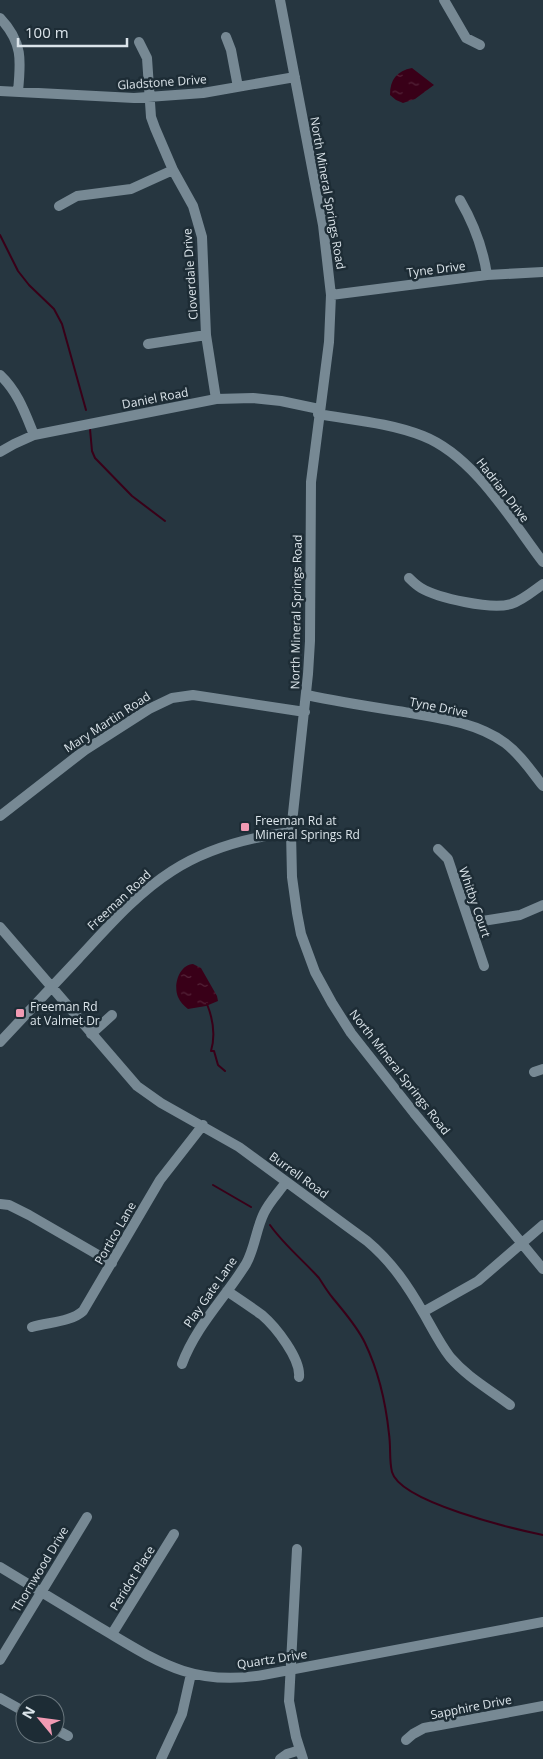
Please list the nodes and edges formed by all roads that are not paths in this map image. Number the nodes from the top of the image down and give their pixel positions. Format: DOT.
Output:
graph roads {
  1 [pos="280,0"];
  2 [pos="444,0"];
  3 [pos="0,18"];
  4 [pos="226,37"];
  5 [pos="139,42"];
  6 [pos="480,45"];
  7 [pos="295,77"];
  8 [pos="238,87"];
  9 [pos="0,91"];
  10 [pos="18,91"];
  11 [pos="150,98"];
  12 [pos="173,170"];
  13 [pos="460,200"];
  14 [pos="60,206"];
  15 [pos="543,272"];
  16 [pos="487,276"];
  17 [pos="332,295"];
  18 [pos="206,335"];
  19 [pos="148,344"];
  20 [pos="0,375"];
  21 [pos="216,399"];
  22 [pos="319,412"];
  23 [pos="34,435"];
  24 [pos="0,452"];
  25 [pos="543,562"];
  26 [pos="409,578"];
  27 [pos="543,584"];
  28 [pos="306,695"];
  29 [pos="305,712"];
  30 [pos="543,786"];
  31 [pos="0,816"];
  32 [pos="291,832"];
  33 [pos="438,849"];
  34 [pos="543,905"];
  35 [pos="470,924"];
  36 [pos="0,927"];
  37 [pos="484,966"];
  38 [pos="52,987"];
  39 [pos="112,1015"];
  40 [pos="91,1034"];
  41 [pos="0,1042"];
  42 [pos="203,1125"];
  43 [pos="286,1182"];
  44 [pos="0,1204"];
  45 [pos="543,1225"];
  46 [pos="522,1244"];
  47 [pos="112,1263"];
  48 [pos="543,1269"];
  49 [pos="227,1291"];
  50 [pos="423,1312"];
  51 [pos="32,1327"];
  52 [pos="182,1364"];
  53 [pos="299,1377"];
  54 [pos="510,1405"];
  55 [pos="87,1517"];
  56 [pos="174,1534"];
  57 [pos="297,1549"];
  58 [pos="0,1566"];
  59 [pos="42,1592"];
  60 [pos="543,1622"];
  61 [pos="112,1634"];
  62 [pos="0,1660"];
  63 [pos="291,1670"];
  64 [pos="191,1674"];
  65 [pos="0,1698"];
  66 [pos="15,1706"];
  67 [pos="543,1706"];
  68 [pos="65,1734"];
  69 [pos="68,1736"];
  70 [pos="406,1740"];
  71 [pos="302,1755"];
  72 [pos="160,1759"];
  73 [pos="280,1759"];
  1 -- 7 [label="street, North Mineral Springs Road"];
  2 -- 6 [label="street"];
  3 -- 10 [label="street"];
  4 -- 8 [label="street"];
  5 -- 11 [label="street, Cloverdale Drive"];
  7 -- 8 [label="street, Gladstone Drive"];
  7 -- 17 [label="street, North Mineral Springs Road"];
  8 -- 11 [label="street, Gladstone Drive"];
  9 -- 10 [label="street, Gladstone Drive"];
  10 -- 11 [label="street, Gladstone Drive"];
  11 -- 12 [label="street, Cloverdale Drive"];
  12 -- 14 [label="street"];
  12 -- 18 [label="street, Cloverdale Drive"];
  13 -- 16 [label="street"];
  15 -- 16 [label="street, Tyne Drive"];
  16 -- 17 [label="street, Tyne Drive"];
  17 -- 22 [label="street, North Mineral Springs Road"];
  18 -- 19 [label="street"];
  18 -- 21 [label="street, Cloverdale Drive"];
  20 -- 23 [label="street"];
  21 -- 22 [label="street, Daniel Road"];
  21 -- 23 [label="street, Daniel Road"];
  22 -- 25 [label="street, Hadrian Drive"];
  22 -- 28 [label="street, North Mineral Springs Road"];
  23 -- 24 [label="street, Daniel Road"];
  26 -- 27 [label="street"];
  28 -- 29 [label="street, North Mineral Springs Road"];
  28 -- 30 [label="street, Tyne Drive"];
  29 -- 31 [label="street, Mary Martin Road"];
  29 -- 32 [label="street, North Mineral Springs Road"];
  32 -- 38 [label="street, Freeman Road"];
  32 -- 46 [label="street, North Mineral Springs Road"];
  33 -- 35 [label="street, Whitby Court"];
  34 -- 35 [label="street"];
  35 -- 37 [label="street, Whitby Court"];
  36 -- 38 [label="street, Burrell Road"];
  38 -- 40 [label="street, Burrell Road"];
  38 -- 41 [label="street, Freeman Road"];
  39 -- 40 [label="street"];
  40 -- 42 [label="street, Burrell Road"];
  42 -- 43 [label="street, Burrell Road"];
  42 -- 47 [label="street, Portico Lane"];
  43 -- 49 [label="street, Play Gate Lane"];
  43 -- 50 [label="street, Burrell Road"];
  44 -- 47 [label="street"];
  45 -- 46 [label="street"];
  46 -- 48 [label="street, North Mineral Springs Road"];
  46 -- 50 [label="street"];
  47 -- 51 [label="street, Portico Lane"];
  49 -- 52 [label="street, Play Gate Lane"];
  49 -- 53 [label="street"];
  50 -- 54 [label="street, Burrell Road"];
  55 -- 59 [label="street, Thornwood Drive"];
  56 -- 61 [label="street, Peridot Place"];
  57 -- 63 [label="street"];
  58 -- 59 [label="street, Quartz Drive"];
  59 -- 61 [label="street, Quartz Drive"];
  59 -- 62 [label="street, Thornwood Drive"];
  60 -- 63 [label="street, Quartz Drive"];
  61 -- 64 [label="street, Quartz Drive"];
  63 -- 64 [label="street, Quartz Drive"];
  63 -- 71 [label="street"];
  64 -- 72 [label="street"];
  65 -- 66 [label="street"];
  67 -- 70 [label="street, Sapphire Drive"];
  68 -- 69 [label="street"];
  71 -- 73 [label="street"];
}
